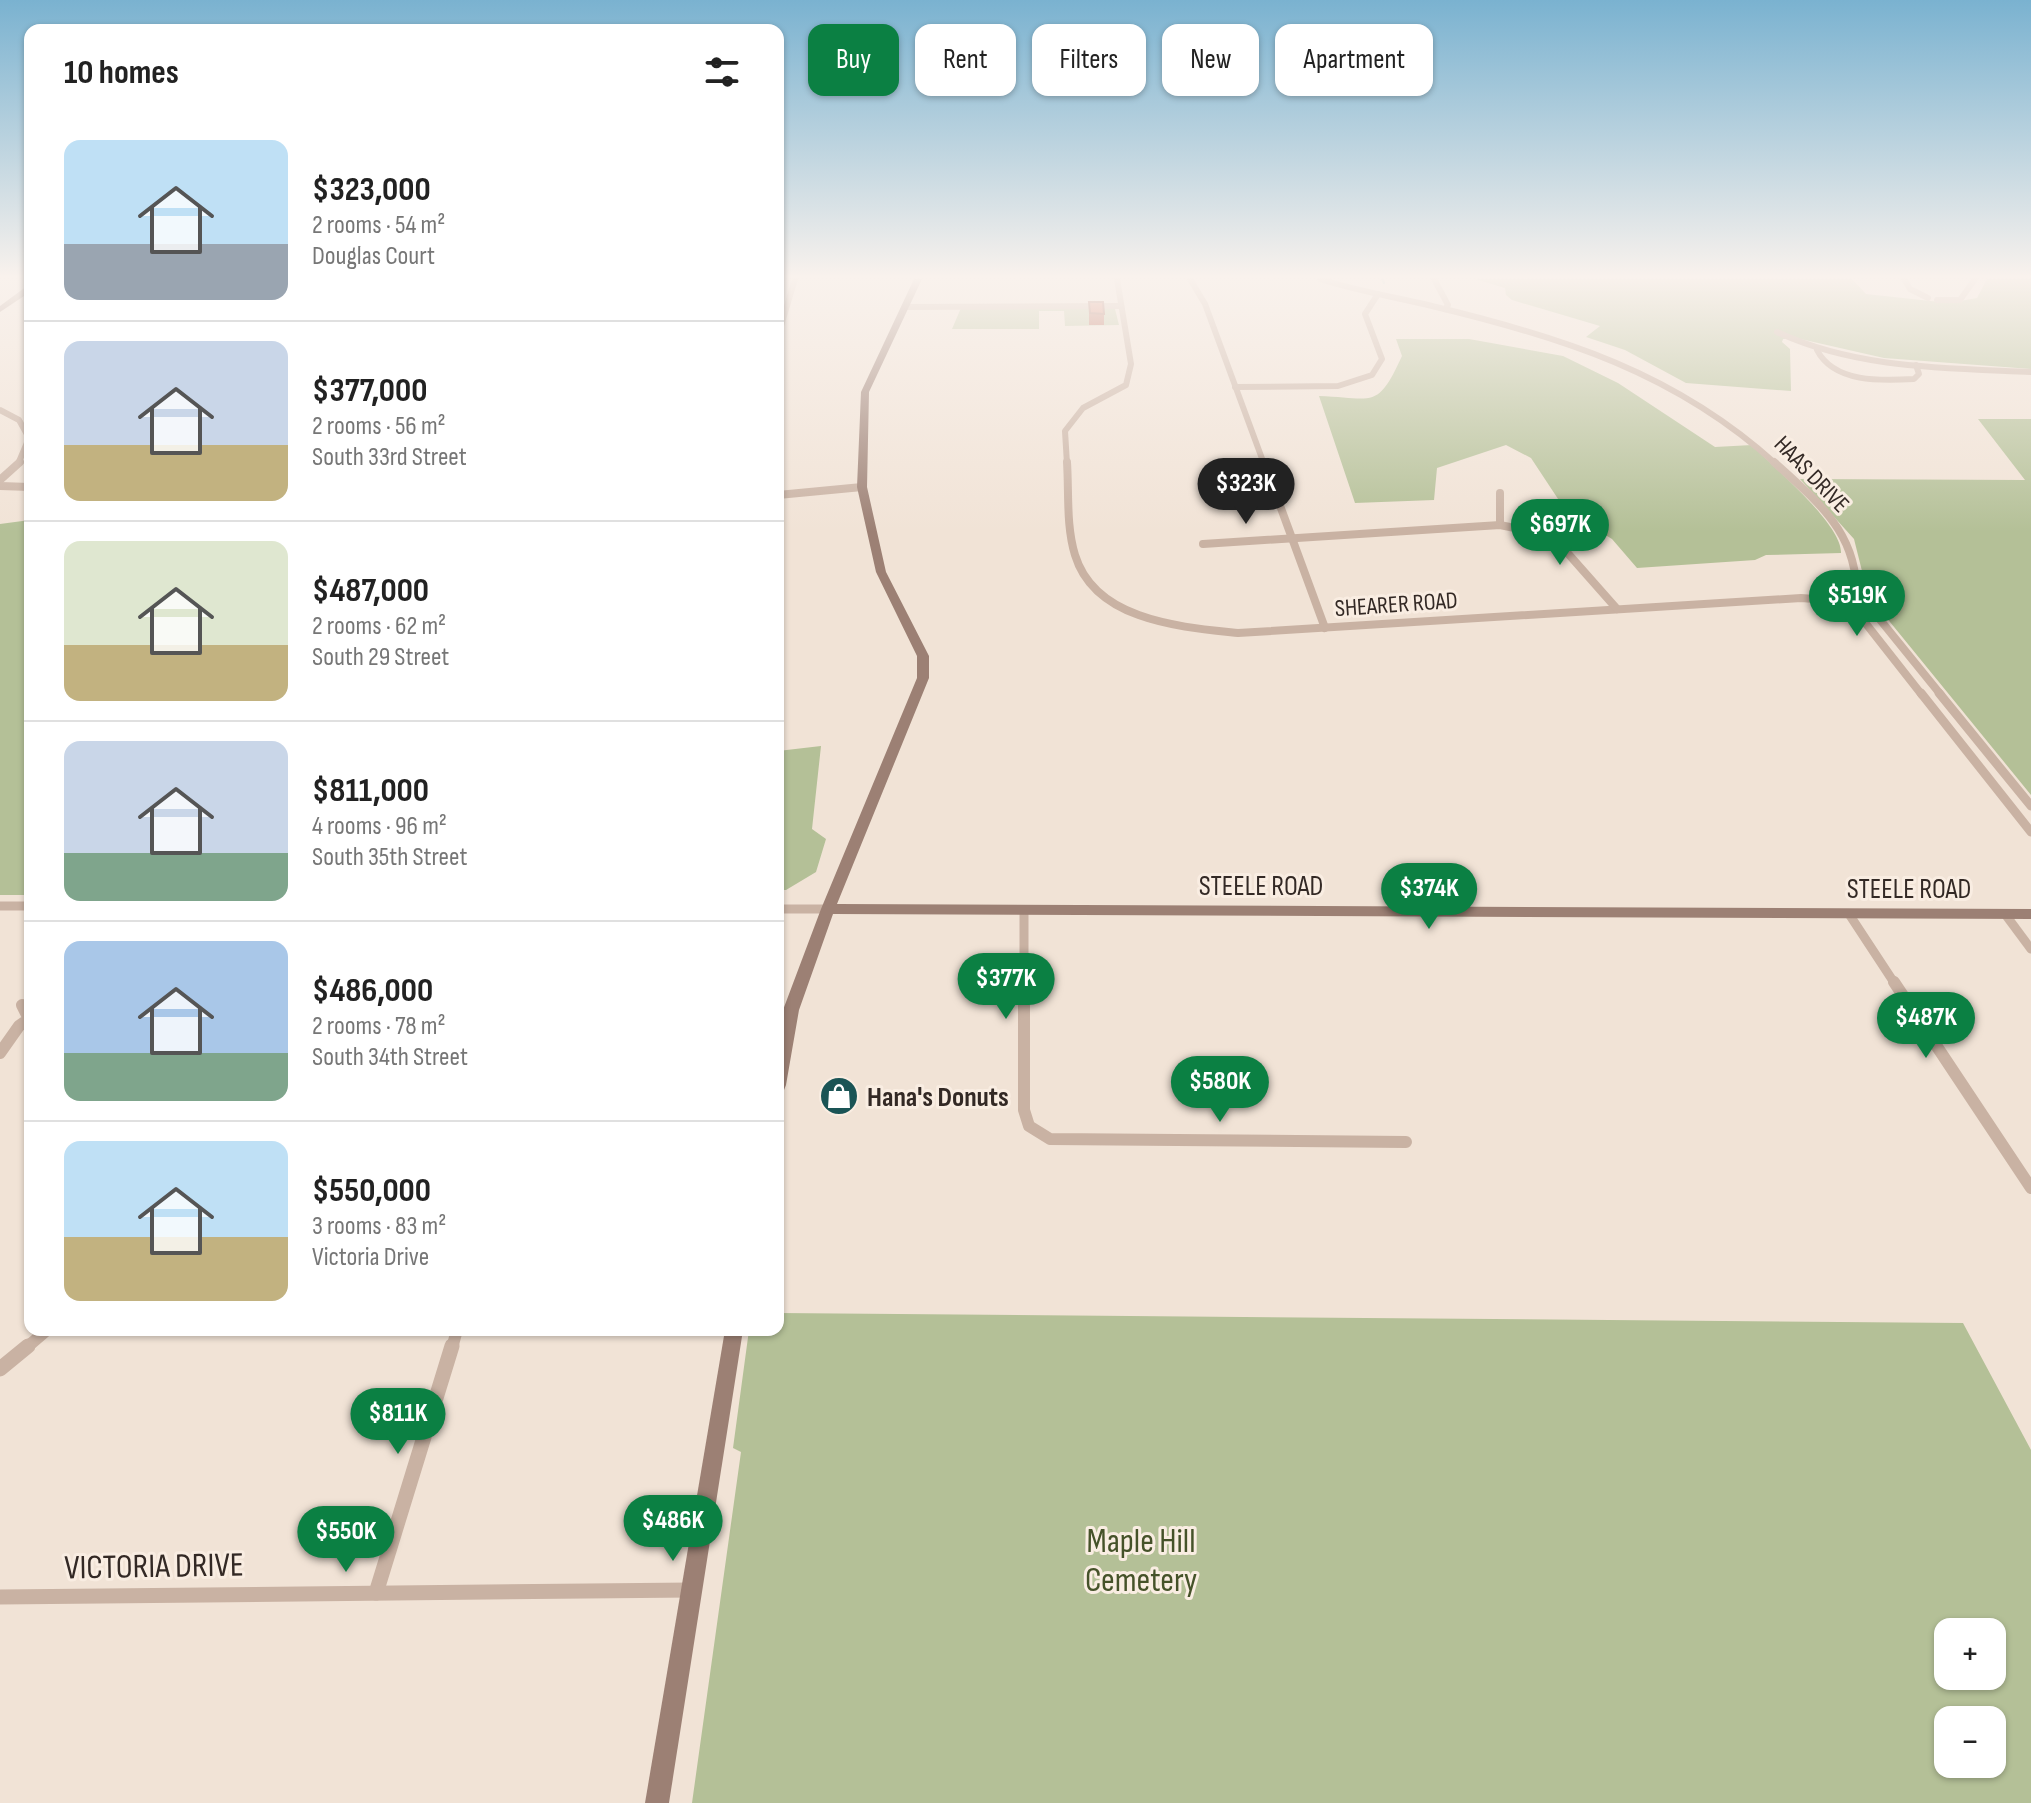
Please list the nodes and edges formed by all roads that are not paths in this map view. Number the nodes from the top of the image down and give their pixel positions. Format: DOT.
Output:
graph roads {
  1 [pos="879,363"];
  2 [pos="1131,363"];
  3 [pos="1226,363"];
  4 [pos="1381,363"];
  5 [pos="1626,363"];
  6 [pos="1825,363"];
  7 [pos="1904,363"];
  8 [pos="1916,365"];
  9 [pos="2031,372"];
  10 [pos="1235,387"];
  11 [pos="0,410"];
  12 [pos="24,429"];
  13 [pos="24,451"];
  14 [pos="0,483"];
  15 [pos="24,486"];
  16 [pos="862,487"];
  17 [pos="1500,493"];
  18 [pos="784,494"];
  19 [pos="1500,525"];
  20 [pos="1291,538"];
  21 [pos="1203,544"];
  22 [pos="1855,602"];
  23 [pos="1617,609"];
  24 [pos="1325,628"];
  25 [pos="2031,806"];
  26 [pos="2031,832"];
  27 [pos="0,906"];
  28 [pos="24,906"];
  29 [pos="784,909"];
  30 [pos="828,909"];
  31 [pos="1024,910"];
  32 [pos="1849,914"];
  33 [pos="2005,914"];
  34 [pos="2031,914"];
  35 [pos="2031,949"];
  36 [pos="22,1005"];
  37 [pos="24,1008"];
  38 [pos="785,1010"];
  39 [pos="24,1023"];
  40 [pos="0,1053"];
  41 [pos="1406,1142"];
  42 [pos="2031,1188"];
  43 [pos="40,1336"];
  44 [pos="455,1336"];
  45 [pos="733,1336"];
  46 [pos="0,1369"];
  47 [pos="692,1590"];
  48 [pos="376,1593"];
  49 [pos="0,1597"];
  50 [pos="657,1803"];
  1 -- 16 [label="street"];
  2 -- 24 [label="street, SHEARER ROAD"];
  3 -- 10 [label="street"];
  4 -- 10 [label="street"];
  5 -- 22 [label="street, HAAS DRIVE"];
  6 -- 8 [label="street"];
  7 -- 8 [label="street"];
  8 -- 9 [label="street"];
  10 -- 20 [label="street"];
  11 -- 12 [label="street"];
  13 -- 14 [label="street"];
  14 -- 15 [label="street"];
  16 -- 18 [label="street"];
  16 -- 30 [label="street"];
  17 -- 19 [label="street"];
  19 -- 20 [label="street"];
  19 -- 23 [label="street"];
  20 -- 21 [label="street"];
  20 -- 24 [label="street"];
  22 -- 23 [label="street, SHEARER ROAD"];
  22 -- 25 [label="street"];
  22 -- 26 [label="street"];
  23 -- 24 [label="street, SHEARER ROAD"];
  27 -- 28 [label="street"];
  29 -- 30 [label="street, STEELE ROAD"];
  30 -- 31 [label="street, STEELE ROAD"];
  30 -- 38 [label="street"];
  31 -- 32 [label="street, STEELE ROAD"];
  31 -- 41 [label="street"];
  32 -- 33 [label="street, STEELE ROAD"];
  32 -- 42 [label="street"];
  33 -- 34 [label="street, STEELE ROAD"];
  33 -- 35 [label="street"];
  36 -- 37 [label="street"];
  39 -- 40 [label="street"];
  43 -- 46 [label="street"];
  44 -- 48 [label="street"];
  45 -- 47 [label="street"];
  47 -- 48 [label="street, VICTORIA DRIVE"];
  47 -- 50 [label="street"];
  48 -- 49 [label="street, VICTORIA DRIVE"];
}
